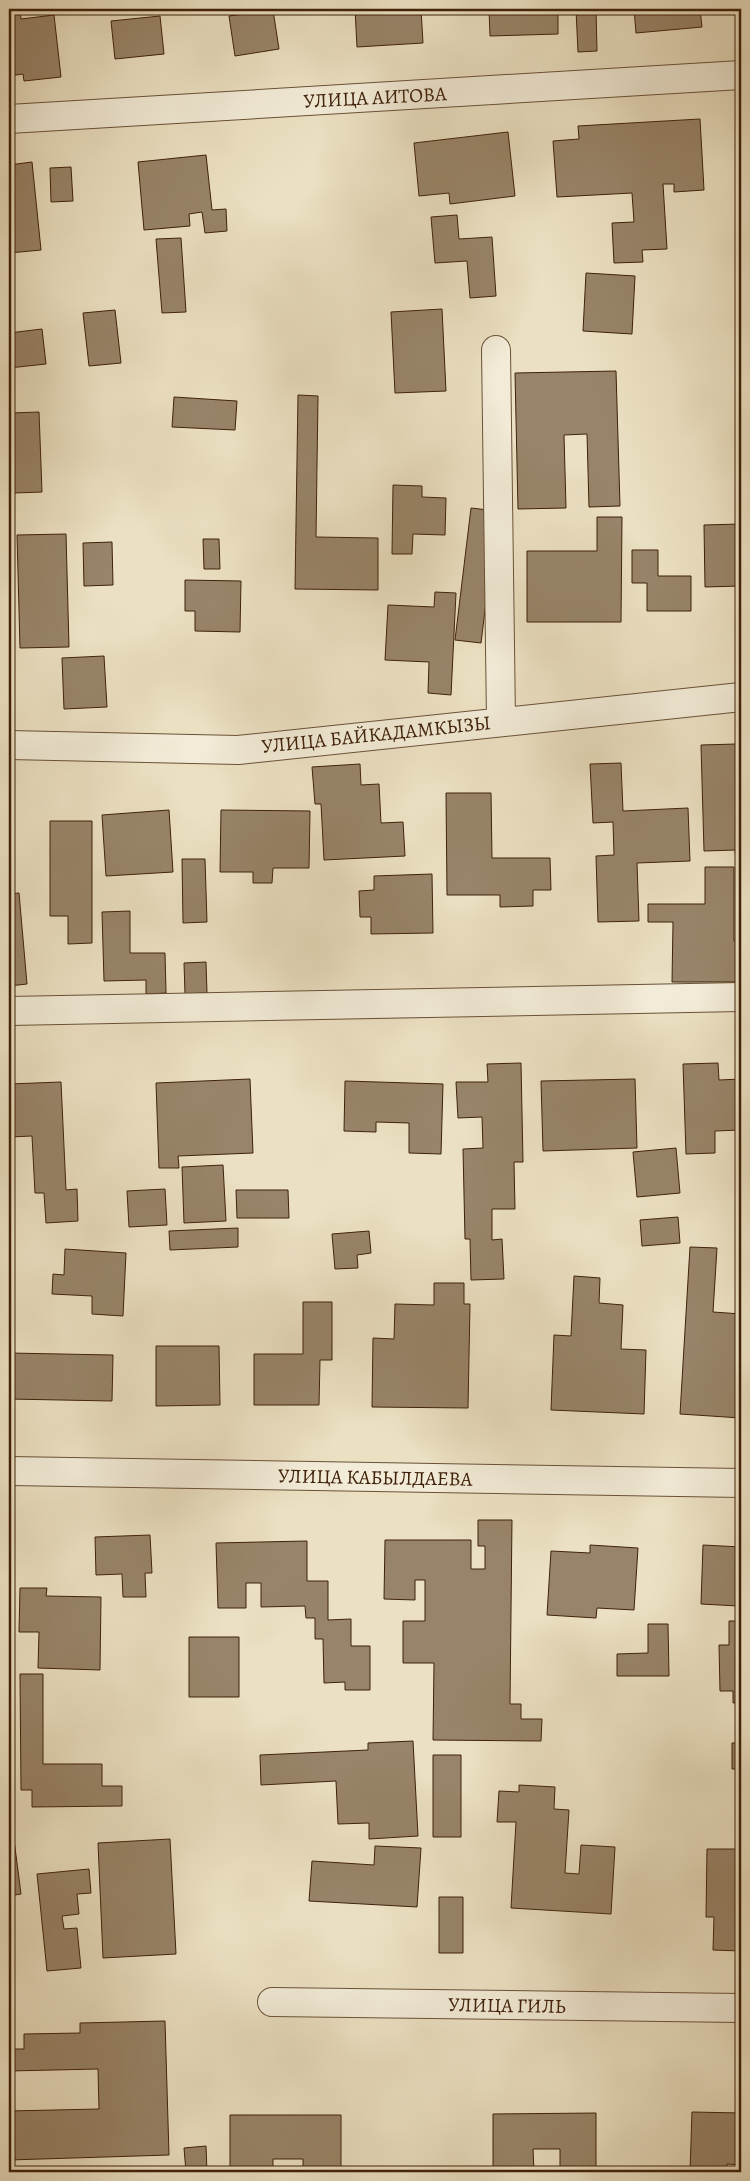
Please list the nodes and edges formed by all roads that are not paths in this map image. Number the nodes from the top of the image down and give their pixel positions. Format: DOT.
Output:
graph roads {
  1 [pos="741,75"];
  2 [pos="9,119"];
  3 [pos="496,350"];
  4 [pos="741,697"];
  5 [pos="501,720"];
  6 [pos="9,745"];
  7 [pos="741,997"];
  8 [pos="9,1011"];
  9 [pos="9,1471"];
  10 [pos="741,1483"];
  11 [pos="272,2002"];
  12 [pos="741,2008"];
  1 -- 2 [label="street, УЛИЦА АИТОВА"];
  3 -- 5 [label="street"];
  4 -- 5 [label="street, УЛИЦА БАЙКАДАМКЫЗЫ"];
  5 -- 6 [label="street, УЛИЦА БАЙКАДАМКЫЗЫ"];
  7 -- 8 [label="street"];
  9 -- 10 [label="street, УЛИЦА КАБЫЛДАЕВА"];
  11 -- 12 [label="street, УЛИЦА ГИЛЬ"];
}
